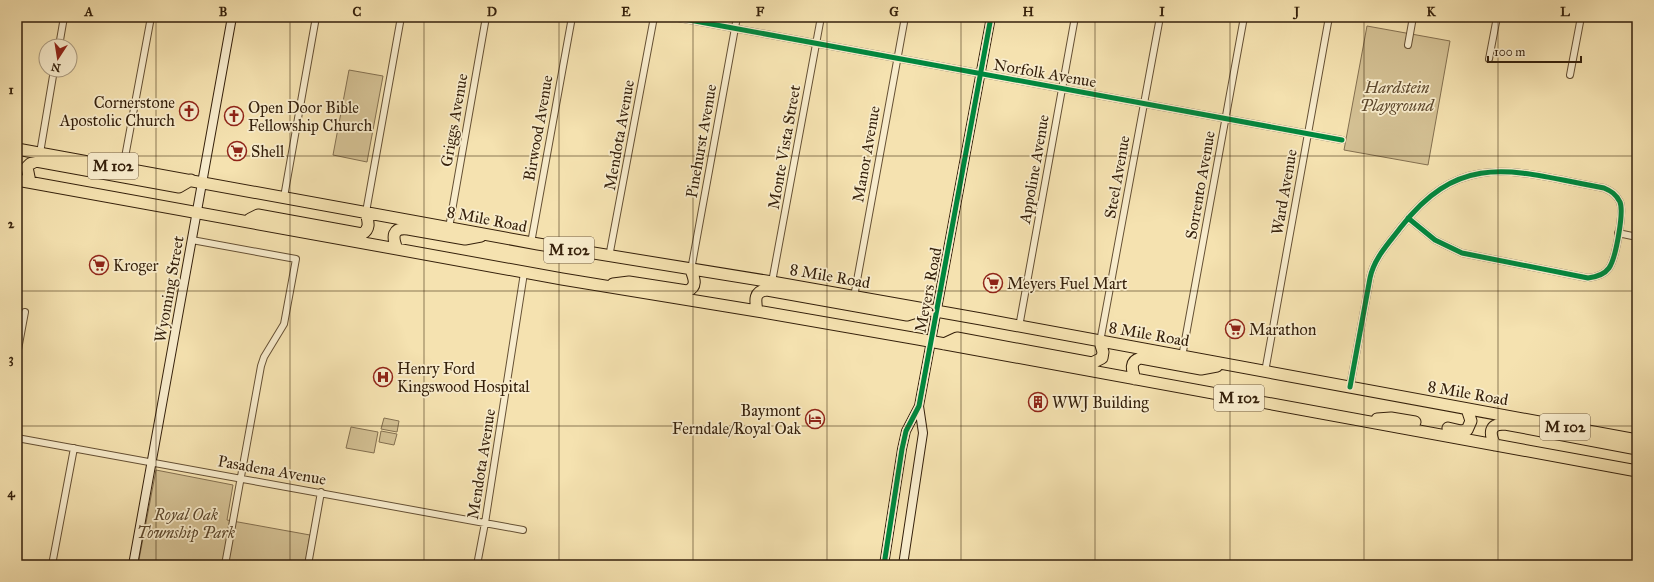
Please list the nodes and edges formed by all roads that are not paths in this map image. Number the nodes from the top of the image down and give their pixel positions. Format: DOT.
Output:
graph roads {
  1 [pos="64,17"];
  2 [pos="151,17"];
  3 [pos="232,17"];
  4 [pos="316,17"];
  5 [pos="401,17"];
  6 [pos="486,17"];
  7 [pos="572,17"];
  8 [pos="654,17"];
  9 [pos="673,17"];
  10 [pos="737,17"];
  11 [pos="821,17"];
  12 [pos="905,17"];
  13 [pos="991,17"];
  14 [pos="1075,17"];
  15 [pos="1160,17"];
  16 [pos="1244,17"];
  17 [pos="1329,17"];
  18 [pos="1413,17"];
  19 [pos="1497,17"];
  20 [pos="1580,17"];
  21 [pos="734,29"];
  22 [pos="60,38"];
  23 [pos="816,44"];
  24 [pos="1408,45"];
  25 [pos="897,59"];
  26 [pos="1489,59"];
  27 [pos="980,74"];
  28 [pos="1570,75"];
  29 [pos="53,78"];
  30 [pos="1062,89"];
  31 [pos="1144,104"];
  32 [pos="1226,119"];
  33 [pos="1307,134"];
  34 [pos="1342,140"];
  35 [pos="17,149"];
  36 [pos="40,153"];
  37 [pos="124,168"];
  38 [pos="17,180"];
  39 [pos="191,180"];
  40 [pos="30,182"];
  41 [pos="203,182"];
  42 [pos="284,197"];
  43 [pos="197,212"];
  44 [pos="366,212"];
  45 [pos="1408,218"];
  46 [pos="245,221"];
  47 [pos="449,228"];
  48 [pos="1618,233"];
  49 [pos="486,234"];
  50 [pos="1637,237"];
  51 [pos="192,240"];
  52 [pos="531,243"];
  53 [pos="397,249"];
  54 [pos="610,257"];
  55 [pos="691,270"];
  56 [pos="524,273"];
  57 [pos="772,282"];
  58 [pos="600,286"];
  59 [pos="854,297"];
  60 [pos="925,310"];
  61 [pos="757,311"];
  62 [pos="25,312"];
  63 [pos="938,312"];
  64 [pos="1019,327"];
  65 [pos="931,341"];
  66 [pos="1100,342"];
  67 [pos="944,344"];
  68 [pos="17,355"];
  69 [pos="1182,357"];
  70 [pos="1226,365"];
  71 [pos="1265,372"];
  72 [pos="1135,379"];
  73 [pos="1350,387"];
  74 [pos="919,406"];
  75 [pos="1467,409"];
  76 [pos="1360,420"];
  77 [pos="17,438"];
  78 [pos="1637,440"];
  79 [pos="1495,445"];
  80 [pos="74,448"];
  81 [pos="1637,449"];
  82 [pos="152,461"];
  83 [pos="1637,471"];
  84 [pos="241,478"];
  85 [pos="321,492"];
  86 [pos="485,523"];
  87 [pos="523,530"];
  88 [pos="52,565"];
  89 [pos="133,565"];
  90 [pos="225,565"];
  91 [pos="308,565"];
  92 [pos="477,565"];
  93 [pos="884,565"];
  94 [pos="903,565"];
  1 -- 22 [label="street"];
  2 -- 37 [label="street"];
  3 -- 41 [label="street, Wyoming Street"];
  4 -- 42 [label="street"];
  5 -- 44 [label="street"];
  6 -- 47 [label="street, Griggs Avenue"];
  7 -- 52 [label="street, Birwood Avenue"];
  8 -- 54 [label="street, Mendota Avenue"];
  9 -- 21 [label="street, Norfolk Avenue"];
  10 -- 21 [label="street, Pinehurst Avenue"];
  11 -- 23 [label="street, Monte Vista Street"];
  12 -- 25 [label="street, Manor Avenue"];
  13 -- 27 [label="street, Meyers Road"];
  14 -- 30 [label="street, Appoline Avenue"];
  15 -- 31 [label="street, Steel Avenue"];
  16 -- 32 [label="street, Sorrento Avenue"];
  17 -- 33 [label="street, Ward Avenue"];
  18 -- 24 [label="street"];
  19 -- 26 [label="street"];
  20 -- 28 [label="street"];
  21 -- 23 [label="street, Norfolk Avenue"];
  21 -- 55 [label="street, Pinehurst Avenue"];
  23 -- 25 [label="street, Norfolk Avenue"];
  23 -- 57 [label="street, Monte Vista Street"];
  25 -- 27 [label="street, Norfolk Avenue"];
  25 -- 59 [label="street, Manor Avenue"];
  27 -- 30 [label="street, Norfolk Avenue"];
  27 -- 63 [label="street, Meyers Road"];
  29 -- 36 [label="street"];
  30 -- 31 [label="street, Norfolk Avenue"];
  30 -- 64 [label="street, Appoline Avenue"];
  31 -- 32 [label="street, Norfolk Avenue"];
  31 -- 66 [label="street, Steel Avenue"];
  32 -- 33 [label="street, Norfolk Avenue"];
  32 -- 69 [label="street, Sorrento Avenue"];
  33 -- 34 [label="street, Norfolk Avenue"];
  33 -- 71 [label="street, Ward Avenue"];
  35 -- 36 [label="highway, 8 Mile Road / M 102"];
  36 -- 37 [label="highway, 8 Mile Road / M 102"];
  37 -- 39 [label="highway, 8 Mile Road / M 102"];
  38 -- 40 [label="highway, M 102"];
  39 -- 40 [label="highway"];
  39 -- 41 [label="highway, 8 Mile Road / M 102"];
  40 -- 43 [label="highway, M 102"];
  41 -- 42 [label="highway, 8 Mile Road / M 102"];
  41 -- 43 [label="street, Wyoming Street"];
  42 -- 44 [label="highway, 8 Mile Road / M 102"];
  43 -- 46 [label="highway, M 102"];
  43 -- 51 [label="street, Wyoming Street"];
  44 -- 46 [label="highway"];
  44 -- 47 [label="highway, 8 Mile Road / M 102"];
  45 -- 48 [label="street"];
  45 -- 48 [label="street"];
  45 -- 73 [label="street"];
  46 -- 53 [label="highway, M 102"];
  47 -- 49 [label="highway, 8 Mile Road / M 102"];
  48 -- 50 [label="street"];
  49 -- 52 [label="highway, 8 Mile Road / M 102"];
  49 -- 53 [label="highway"];
  51 -- 82 [label="street, Wyoming Street"];
  51 -- 84 [label="street"];
  52 -- 54 [label="highway, 8 Mile Road / M 102"];
  53 -- 56 [label="highway, M 102"];
  54 -- 55 [label="highway, 8 Mile Road / M 102"];
  55 -- 57 [label="highway, 8 Mile Road / M 102"];
  55 -- 58 [label="highway"];
  56 -- 58 [label="highway, M 102"];
  56 -- 86 [label="street, Mendota Avenue"];
  57 -- 59 [label="highway, 8 Mile Road / M 102"];
  58 -- 61 [label="highway, M 102"];
  59 -- 60 [label="highway, 8 Mile Road / M 102"];
  60 -- 61 [label="highway"];
  60 -- 63 [label="highway, 8 Mile Road / M 102"];
  61 -- 65 [label="highway, M 102"];
  62 -- 68 [label="street"];
  63 -- 64 [label="highway, 8 Mile Road / M 102"];
  63 -- 65 [label="street, Meyers Road"];
  64 -- 66 [label="highway, 8 Mile Road / M 102"];
  65 -- 67 [label="highway, M 102"];
  65 -- 74 [label="street, Meyers Road"];
  66 -- 67 [label="highway"];
  66 -- 69 [label="highway, 8 Mile Road / M 102"];
  67 -- 72 [label="highway, M 102"];
  69 -- 70 [label="highway, 8 Mile Road / M 102"];
  70 -- 71 [label="highway, 8 Mile Road / M 102"];
  70 -- 72 [label="highway"];
  71 -- 73 [label="highway, 8 Mile Road / M 102"];
  72 -- 76 [label="highway, M 102"];
  73 -- 75 [label="highway, 8 Mile Road / M 102"];
  74 -- 93 [label="street, Meyers Road"];
  74 -- 94 [label="street, Meyers Road"];
  75 -- 76 [label="highway"];
  75 -- 78 [label="highway, 8 Mile Road / M 102"];
  76 -- 79 [label="highway, M 102"];
  77 -- 80 [label="street, Pasadena Avenue"];
  79 -- 81 [label="highway"];
  79 -- 83 [label="highway, M 102"];
  80 -- 82 [label="street, Pasadena Avenue"];
  80 -- 88 [label="street"];
  82 -- 84 [label="street, Pasadena Avenue"];
  82 -- 89 [label="street, Wyoming Street"];
  84 -- 85 [label="street, Pasadena Avenue"];
  84 -- 90 [label="street"];
  85 -- 86 [label="street, Pasadena Avenue"];
  85 -- 91 [label="street"];
  86 -- 87 [label="street, Pasadena Avenue"];
  86 -- 92 [label="street, Mendota Avenue"];
}
